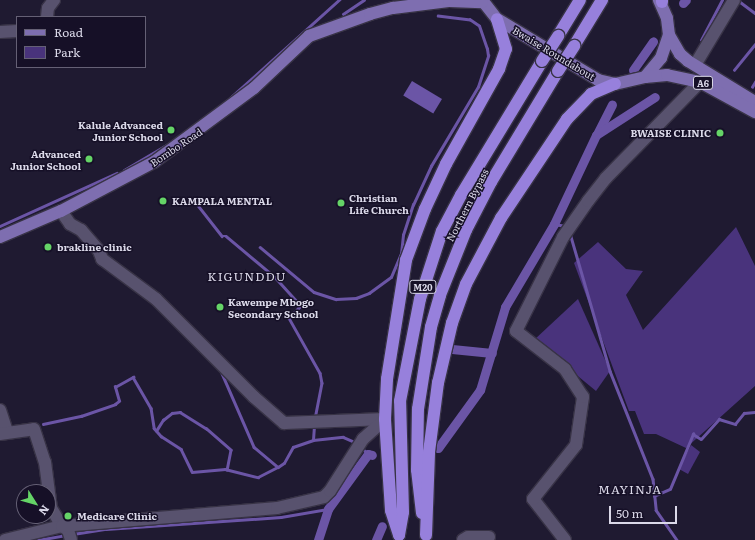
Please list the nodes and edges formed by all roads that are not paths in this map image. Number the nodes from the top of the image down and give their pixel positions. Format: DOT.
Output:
graph roads {
  1 [pos="54,0"];
  2 [pos="391,0"];
  3 [pos="580,0"];
  4 [pos="602,0"];
  5 [pos="734,0"];
  6 [pos="482,1"];
  7 [pos="661,1"];
  8 [pos="47,16"];
  9 [pos="497,19"];
  10 [pos="332,27"];
  11 [pos="16,31"];
  12 [pos="0,32"];
  13 [pos="669,35"];
  14 [pos="695,65"];
  15 [pos="645,78"];
  16 [pos="700,82"];
  17 [pos="615,84"];
  18 [pos="755,102"];
  19 [pos="755,112"];
  20 [pos="61,211"];
  21 [pos="0,237"];
  22 [pos="0,410"];
  23 [pos="385,420"];
  24 [pos="4,433"];
  25 [pos="68,533"];
  26 [pos="400,537"];
  27 [pos="489,537"];
  28 [pos="426,538"];
  29 [pos="5,540"];
  30 [pos="463,540"];
  31 [pos="565,540"];
  1 -- 8 [label="street"];
  2 -- 10 [label="main road, Bombo Road"];
  3 -- 26 [label="highway, Northern Bypass / M20, bridge"];
  4 -- 28 [label="highway, Northern Bypass / M20, bridge"];
  5 -- 14 [label="street"];
  6 -- 9 [label="main road, Bwaise Roundabout"];
  6 -- 10 [label="main road, Bombo Road"];
  7 -- 13 [label="main road"];
  9 -- 17 [label="main road, Bwaise Roundabout"];
  9 -- 23 [label="highway"];
  10 -- 20 [label="main road, Bombo Road"];
  11 -- 12 [label="street"];
  13 -- 14 [label="main road, A6"];
  13 -- 15 [label="main road"];
  14 -- 18 [label="main road, A6"];
  15 -- 16 [label="main road, A6"];
  15 -- 17 [label="main road, Bwaise Roundabout"];
  16 -- 19 [label="main road, A6"];
  16 -- 31 [label="street"];
  17 -- 28 [label="highway"];
  20 -- 21 [label="main road, Bombo Road"];
  20 -- 23 [label="street"];
  22 -- 24 [label="street"];
  23 -- 25 [label="street"];
  23 -- 26 [label="highway"];
  24 -- 25 [label="street"];
  25 -- 29 [label="street"];
  27 -- 30 [label="street"];
}
